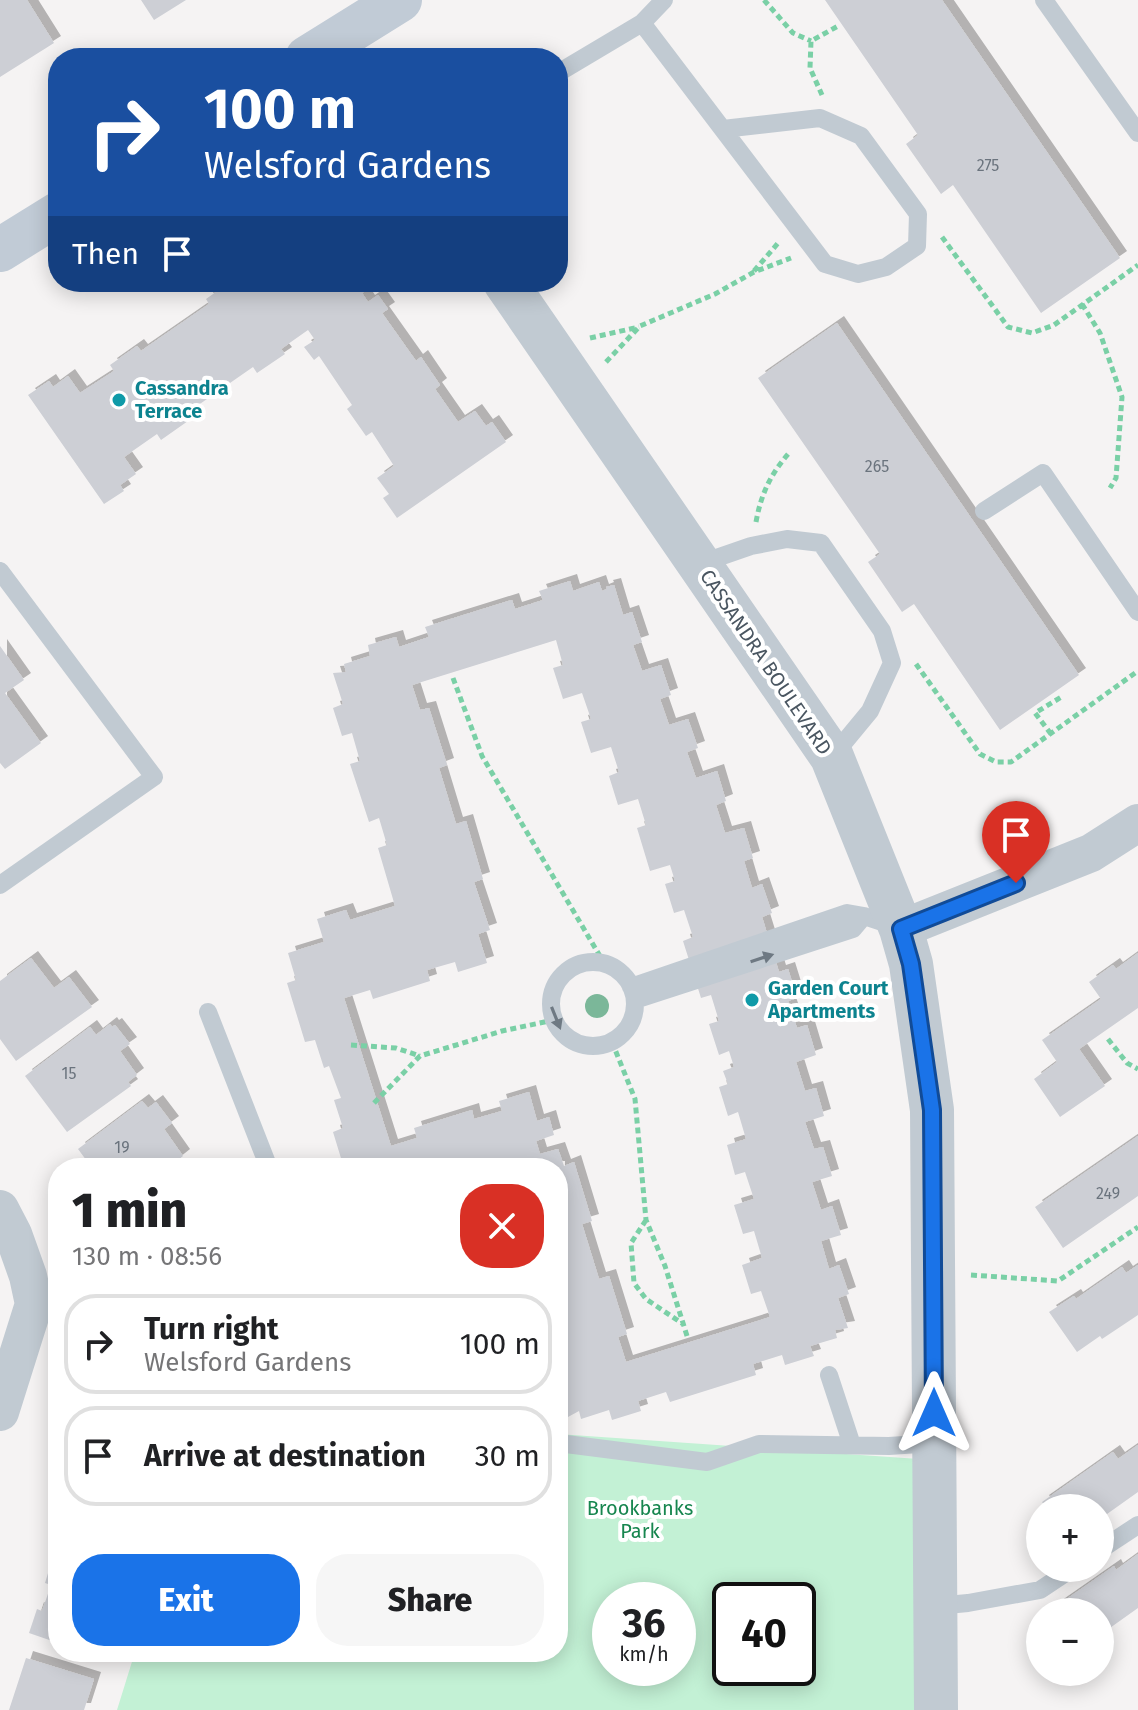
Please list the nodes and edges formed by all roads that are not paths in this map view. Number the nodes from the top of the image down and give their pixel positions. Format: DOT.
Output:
graph roads {
  1 [pos="400,0"];
  2 [pos="664,0"];
  3 [pos="1044,0"];
  4 [pos="642,23"];
  5 [pos="337,48"];
  6 [pos="568,67"];
  7 [pos="723,129"];
  8 [pos="1138,133"];
  9 [pos="48,220"];
  10 [pos="0,250"];
  11 [pos="512,292"];
  12 [pos="984,511"];
  13 [pos="699,564"];
  14 [pos="0,571"];
  15 [pos="1138,612"];
  16 [pos="832,757"];
  17 [pos="1138,823"];
  18 [pos="0,885"];
  19 [pos="882,922"];
  20 [pos="633,994"];
  21 [pos="208,1012"];
  22 [pos="265,1158"];
  23 [pos="0,1209"];
  24 [pos="829,1375"];
  25 [pos="0,1412"];
  26 [pos="934,1443"];
  27 [pos="568,1444"];
  28 [pos="852,1445"];
  29 [pos="1138,1525"];
  30 [pos="1114,1541"];
  31 [pos="1052,1582"];
  32 [pos="935,1606"];
  33 [pos="936,1710"];
  1 -- 5 [label="main road"];
  2 -- 4 [label="lane"];
  3 -- 8 [label="lane"];
  4 -- 6 [label="lane"];
  4 -- 7 [label="lane"];
  7 -- 7 [label="lane"];
  9 -- 10 [label="main road"];
  11 -- 13 [label="street, CASSANDRA BOULEVARD"];
  12 -- 15 [label="lane"];
  13 -- 16 [label="street, CASSANDRA BOULEVARD"];
  13 -- 16 [label="lane"];
  14 -- 18 [label="lane"];
  16 -- 19 [label="street, CASSANDRA BOULEVARD"];
  17 -- 19 [label="street"];
  19 -- 20 [label="lane"];
  19 -- 26 [label="street, CASSANDRA BOULEVARD"];
  20 -- 20 [label="lane, one-way"];
  21 -- 22 [label="lane"];
  23 -- 25 [label="street"];
  24 -- 28 [label="lane"];
  26 -- 28 [label="lane"];
  26 -- 32 [label="street, CASSANDRA BOULEVARD"];
  27 -- 28 [label="lane"];
  29 -- 30 [label="lane"];
  31 -- 32 [label="lane"];
  32 -- 33 [label="street, CASSANDRA BOULEVARD"];
}
